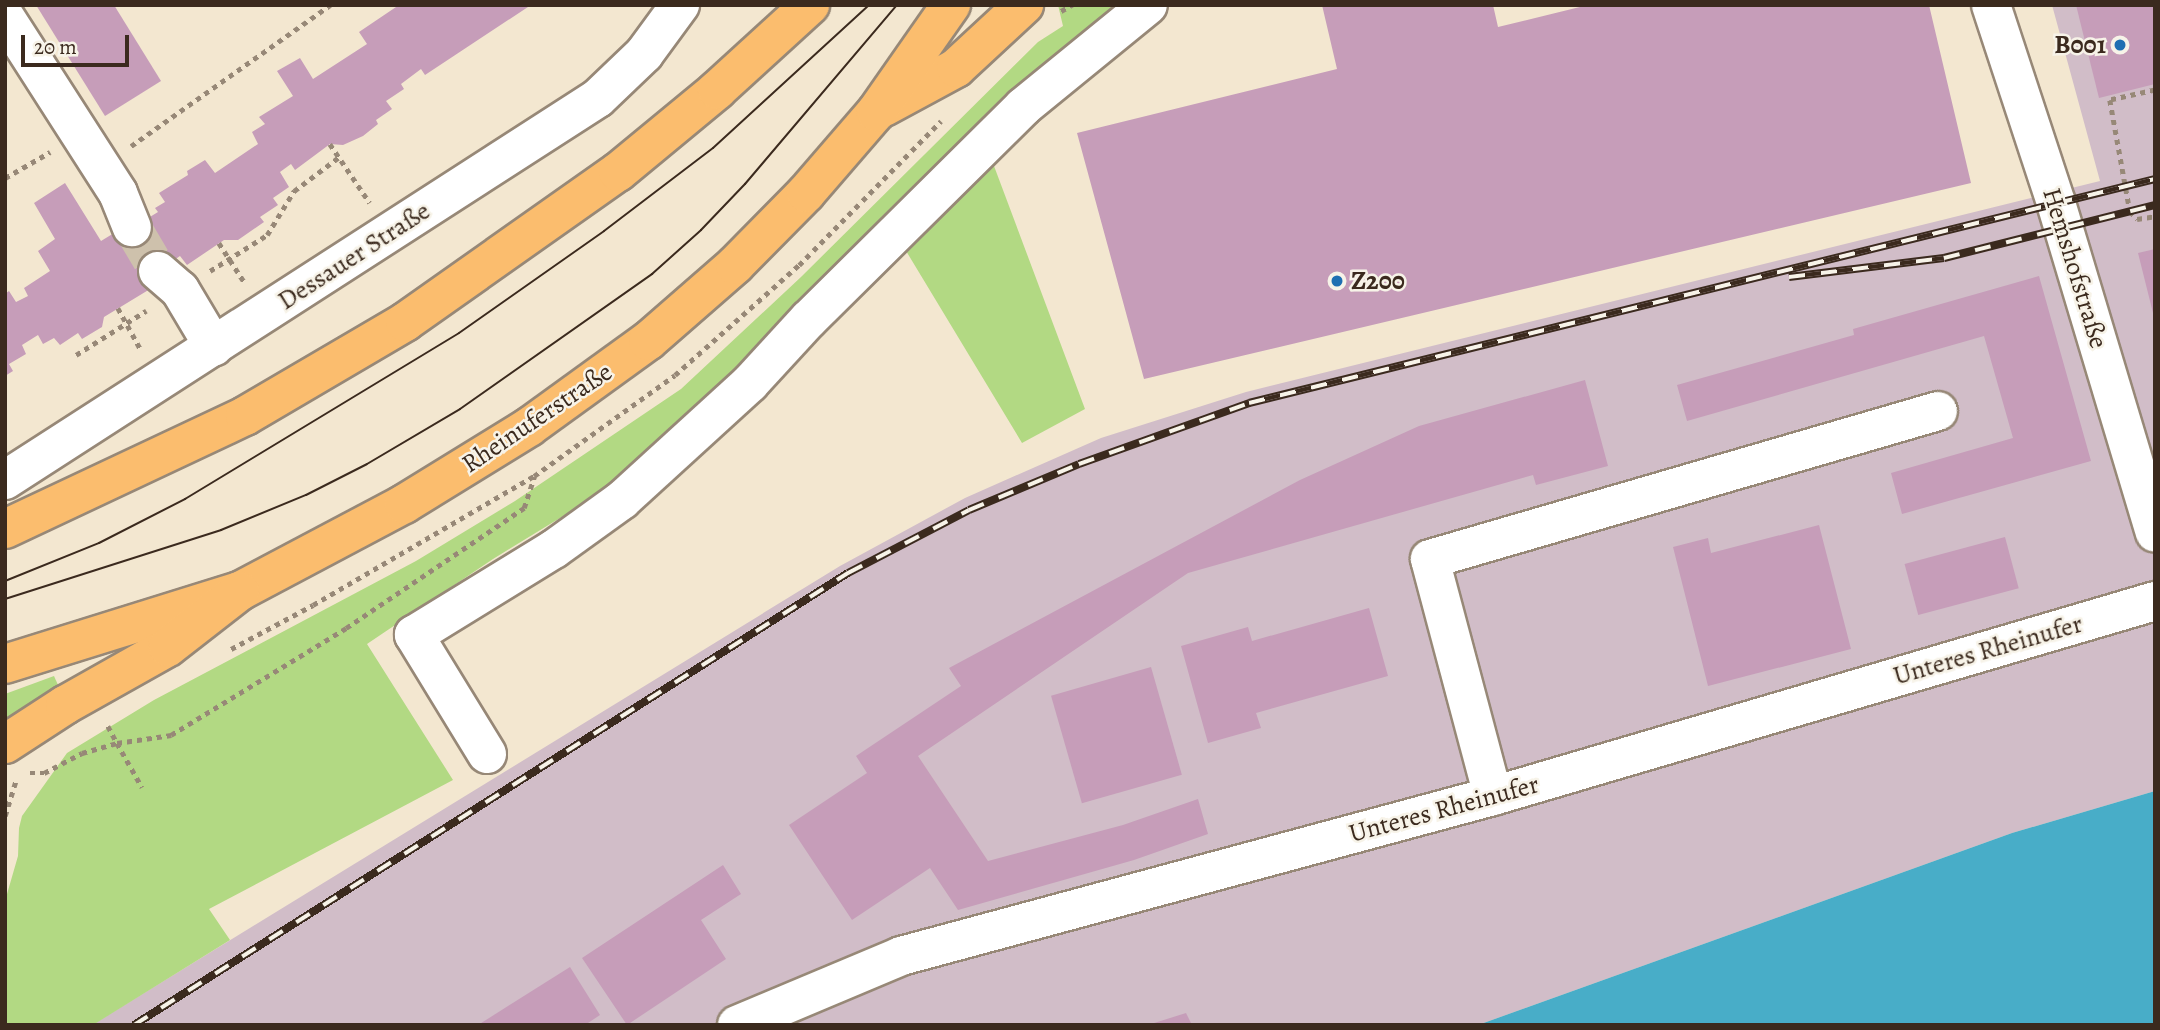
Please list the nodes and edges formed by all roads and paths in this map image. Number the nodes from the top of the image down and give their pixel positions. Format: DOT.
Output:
graph roads {
  1 [pos="330,5"];
  2 [pos="680,5"];
  3 [pos="810,5"];
  4 [pos="951,5"];
  5 [pos="1024,5"];
  6 [pos="1148,5"];
  7 [pos="1991,5"];
  8 [pos="5,17"];
  9 [pos="2155,90"];
  10 [pos="876,112"];
  11 [pos="81,135"];
  12 [pos="330,144"];
  13 [pos="338,157"];
  14 [pos="5,178"];
  15 [pos="125,201"];
  16 [pos="2155,216"];
  17 [pos="390,233"];
  18 [pos="219,243"];
  19 [pos="229,258"];
  20 [pos="218,266"];
  21 [pos="171,274"];
  22 [pos="145,311"];
  23 [pos="264,314"];
  24 [pos="214,347"];
  25 [pos="76,355"];
  26 [pos="1938,411"];
  27 [pos="5,480"];
  28 [pos="5,529"];
  29 [pos="2155,532"];
  30 [pos="240,591"];
  31 [pos="2155,601"];
  32 [pos="228,651"];
  33 [pos="5,664"];
  34 [pos="108,726"];
  35 [pos="117,743"];
  36 [pos="487,754"];
  37 [pos="17,755"];
  38 [pos="44,773"];
  39 [pos="142,787"];
  40 [pos="1493,796"];
  41 [pos="5,816"];
  42 [pos="737,1025"];
  1 -- 15 [label="path"];
  2 -- 17 [label="street, Dessauer Straße"];
  3 -- 28 [label="main road"];
  4 -- 10 [label="main road, Rheinuferstraße"];
  5 -- 10 [label="main road"];
  6 -- 36 [label="street"];
  7 -- 29 [label="street, Hemshofstraße"];
  8 -- 11 [label="street"];
  9 -- 16 [label="path"];
  10 -- 30 [label="main road, Rheinuferstraße"];
  11 -- 14 [label="path"];
  11 -- 15 [label="street"];
  12 -- 13 [label="path"];
  13 -- 17 [label="path"];
  13 -- 19 [label="path"];
  17 -- 23 [label="street, Dessauer Straße"];
  18 -- 19 [label="path"];
  19 -- 20 [label="path"];
  19 -- 23 [label="path"];
  21 -- 24 [label="street"];
  22 -- 25 [label="path"];
  23 -- 24 [label="street, Dessauer Straße"];
  24 -- 27 [label="street, Dessauer Straße"];
  26 -- 40 [label="street"];
  30 -- 33 [label="main road, Rheinuferstraße"];
  30 -- 37 [label="main road"];
  31 -- 40 [label="street, Unteres Rheinufer"];
  32 -- 35 [label="path"];
  34 -- 35 [label="path"];
  35 -- 38 [label="path"];
  35 -- 39 [label="path"];
  37 -- 41 [label="path"];
  40 -- 42 [label="street, Unteres Rheinufer"];
}
